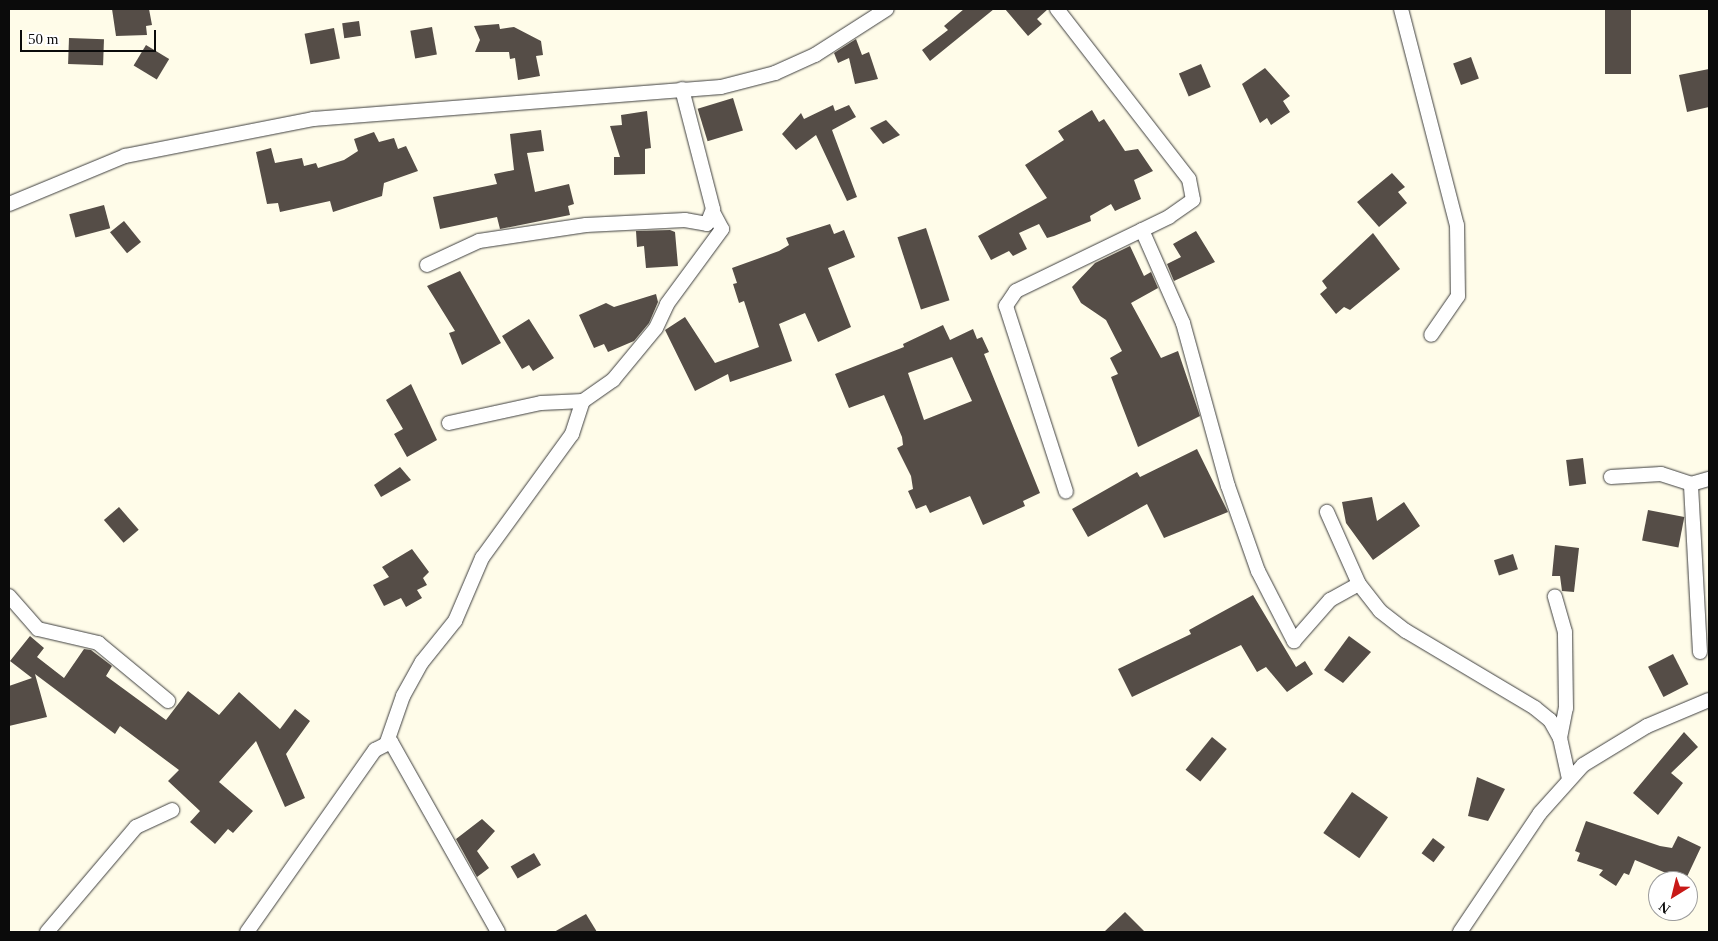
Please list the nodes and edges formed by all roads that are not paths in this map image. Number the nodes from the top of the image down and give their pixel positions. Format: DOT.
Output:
graph roads {
  1 [pos="887,9"];
  2 [pos="1057,9"];
  3 [pos="1402,9"];
  4 [pos="682,89"];
  5 [pos="9,204"];
  6 [pos="713,212"];
  7 [pos="1142,230"];
  8 [pos="427,265"];
  9 [pos="1431,335"];
  10 [pos="583,400"];
  11 [pos="449,423"];
  12 [pos="1611,478"];
  13 [pos="1709,479"];
  14 [pos="1691,484"];
  15 [pos="1066,492"];
  16 [pos="1327,512"];
  17 [pos="1360,584"];
  18 [pos="9,596"];
  19 [pos="1555,596"];
  20 [pos="1700,652"];
  21 [pos="1709,700"];
  22 [pos="168,701"];
  23 [pos="1560,738"];
  24 [pos="387,742"];
  25 [pos="1569,779"];
  26 [pos="172,810"];
  27 [pos="46,932"];
  28 [pos="247,932"];
  29 [pos="498,932"];
  30 [pos="1460,932"];
  1 -- 4 [label="street"];
  2 -- 7 [label="street"];
  3 -- 9 [label="street"];
  4 -- 5 [label="street"];
  4 -- 6 [label="street"];
  6 -- 8 [label="street"];
  6 -- 10 [label="street"];
  7 -- 15 [label="street"];
  7 -- 17 [label="street"];
  10 -- 11 [label="street"];
  10 -- 24 [label="street"];
  12 -- 14 [label="street"];
  13 -- 14 [label="street"];
  14 -- 20 [label="street"];
  16 -- 17 [label="street"];
  17 -- 23 [label="street"];
  18 -- 22 [label="street"];
  19 -- 23 [label="street"];
  21 -- 25 [label="street"];
  23 -- 25 [label="street"];
  24 -- 28 [label="street"];
  24 -- 29 [label="street"];
  25 -- 30 [label="street"];
  26 -- 27 [label="street"];
}
